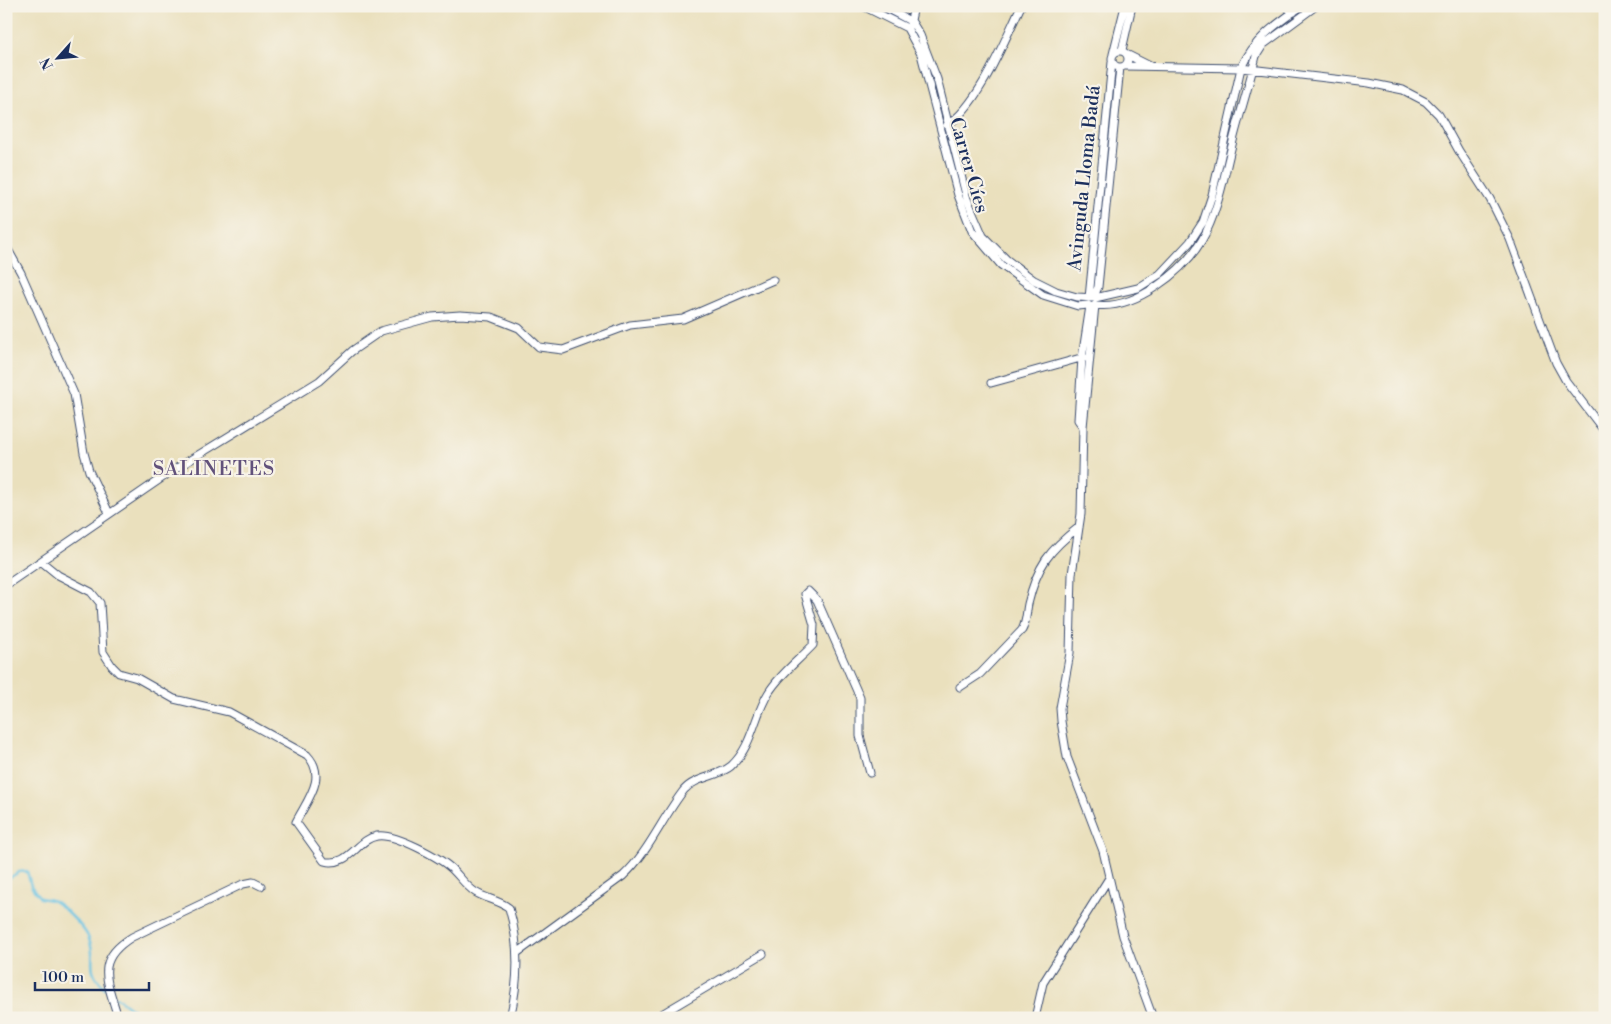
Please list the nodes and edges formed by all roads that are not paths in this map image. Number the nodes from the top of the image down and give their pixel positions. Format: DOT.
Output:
graph roads {
  1 [pos="863,6"];
  2 [pos="882,6"];
  3 [pos="914,6"];
  4 [pos="1021,6"];
  5 [pos="1125,6"];
  6 [pos="1132,6"];
  7 [pos="1286,6"];
  8 [pos="1302,6"];
  9 [pos="1316,6"];
  10 [pos="1294,12"];
  11 [pos="909,25"];
  12 [pos="1125,53"];
  13 [pos="1113,58"];
  14 [pos="1123,66"];
  15 [pos="1150,66"];
  16 [pos="1241,68"];
  17 [pos="1253,69"];
  18 [pos="949,124"];
  19 [pos="942,128"];
  20 [pos="6,246"];
  21 [pos="773,280"];
  22 [pos="1092,302"];
  23 [pos="1082,358"];
  24 [pos="1091,358"];
  25 [pos="991,383"];
  26 [pos="1084,425"];
  27 [pos="1605,432"];
  28 [pos="109,513"];
  29 [pos="1079,527"];
  30 [pos="42,562"];
  31 [pos="6,585"];
  32 [pos="960,687"];
  33 [pos="870,773"];
  34 [pos="1109,878"];
  35 [pos="261,886"];
  36 [pos="517,953"];
  37 [pos="763,954"];
  38 [pos="118,1018"];
  39 [pos="510,1018"];
  40 [pos="655,1018"];
  41 [pos="1035,1018"];
  42 [pos="1153,1018"];
  1 -- 11 [label="street"];
  2 -- 11 [label="street"];
  3 -- 11 [label="street"];
  4 -- 18 [label="street"];
  5 -- 13 [label="street, Avinguda Lloma Badá"];
  6 -- 12 [label="street"];
  7 -- 10 [label="street"];
  8 -- 10 [label="street, Carrer Cíes"];
  9 -- 17 [label="street, Carrer Cíes"];
  10 -- 16 [label="street, Carrer Cíes"];
  11 -- 18 [label="street, Carrer Cíes"];
  11 -- 19 [label="street, Carrer Cíes"];
  12 -- 13 [label="street"];
  12 -- 14 [label="street, Avinguda Lloma Badá"];
  12 -- 15 [label="street"];
  13 -- 14 [label="street"];
  13 -- 22 [label="street, Avinguda Lloma Badá"];
  14 -- 15 [label="street"];
  14 -- 22 [label="street, Avinguda Lloma Badá"];
  15 -- 16 [label="street"];
  16 -- 17 [label="street"];
  16 -- 22 [label="street, Carrer Cíes"];
  17 -- 22 [label="street, Carrer Cíes"];
  17 -- 27 [label="street"];
  18 -- 19 [label="street"];
  18 -- 22 [label="street, Carrer Cíes"];
  19 -- 22 [label="street, Carrer Cíes"];
  20 -- 28 [label="street"];
  21 -- 28 [label="street"];
  22 -- 23 [label="street, Avinguda Lloma Badá"];
  22 -- 24 [label="street, Avinguda Lloma Badá"];
  23 -- 24 [label="street"];
  23 -- 25 [label="street"];
  23 -- 26 [label="street, Avinguda Lloma Badá"];
  24 -- 26 [label="street, Avinguda Lloma Badá"];
  26 -- 29 [label="street, Avinguda Lloma Badá"];
  28 -- 30 [label="street"];
  29 -- 32 [label="street"];
  29 -- 34 [label="street, Avinguda Lloma Badá"];
  30 -- 31 [label="street"];
  30 -- 36 [label="street"];
  33 -- 36 [label="street"];
  34 -- 41 [label="street"];
  34 -- 42 [label="street, Avinguda Lloma Badá"];
  35 -- 38 [label="street"];
  36 -- 39 [label="street"];
  37 -- 40 [label="street"];
}
